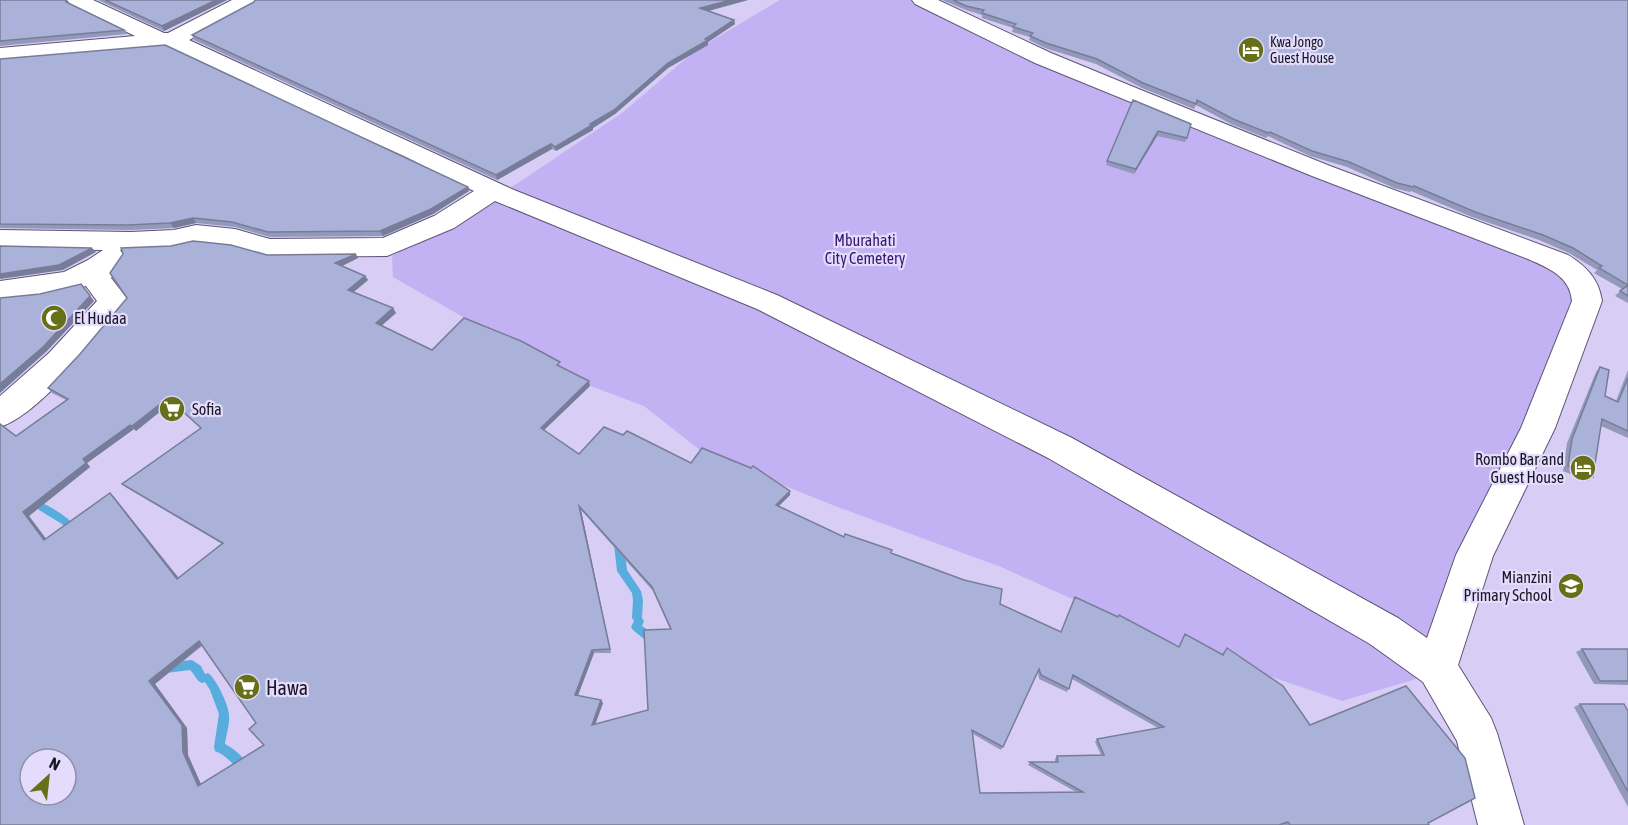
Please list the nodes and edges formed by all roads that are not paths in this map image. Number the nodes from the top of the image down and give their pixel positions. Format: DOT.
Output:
graph roads {
  1 [pos="77,0"];
  2 [pos="248,0"];
  3 [pos="922,0"];
  4 [pos="166,40"];
  5 [pos="2,55"];
  6 [pos="493,191"];
  7 [pos="0,240"];
  8 [pos="121,249"];
  9 [pos="0,291"];
  10 [pos="0,414"];
  11 [pos="1437,668"];
  12 [pos="1501,825"];
  1 -- 4 [label="street"];
  2 -- 4 [label="street"];
  3 -- 11 [label="street"];
  4 -- 5 [label="street"];
  4 -- 6 [label="street"];
  6 -- 8 [label="street"];
  6 -- 11 [label="street"];
  7 -- 8 [label="street"];
  8 -- 9 [label="street"];
  8 -- 10 [label="street"];
  11 -- 12 [label="street"];
}
